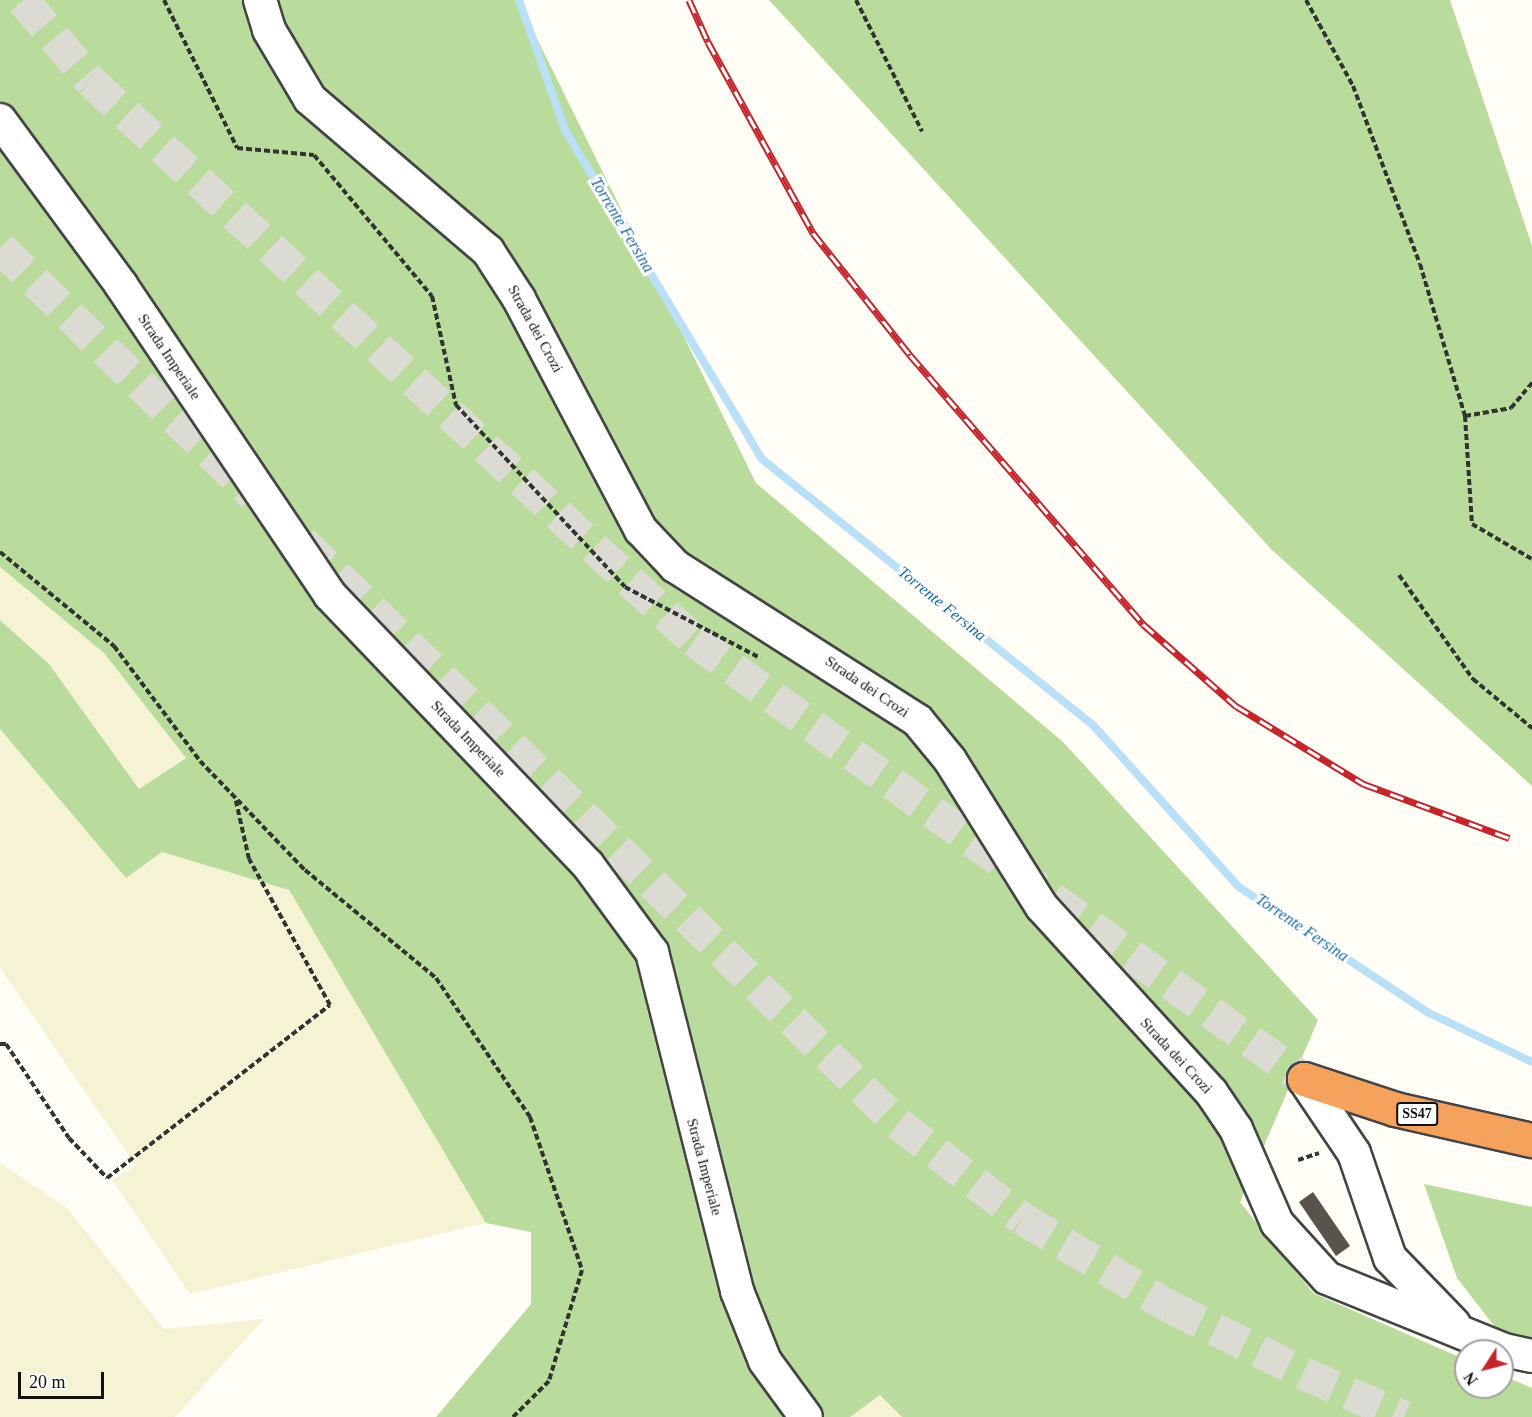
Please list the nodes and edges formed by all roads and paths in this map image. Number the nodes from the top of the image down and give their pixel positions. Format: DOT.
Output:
graph roads {
  1 [pos="164,0"];
  2 [pos="260,0"];
  3 [pos="856,0"];
  4 [pos="1306,0"];
  5 [pos="0,120"];
  6 [pos="922,131"];
  7 [pos="1532,383"];
  8 [pos="1465,416"];
  9 [pos="0,552"];
  10 [pos="1532,559"];
  11 [pos="1399,575"];
  12 [pos="769,663"];
  13 [pos="1532,728"];
  14 [pos="235,797"];
  15 [pos="0,1044"];
  16 [pos="1304,1079"];
  17 [pos="1532,1140"];
  18 [pos="1463,1333"];
  19 [pos="1532,1356"];
  20 [pos="513,1417"];
  21 [pos="806,1417"];
  1 -- 12 [label="path"];
  2 -- 18 [label="street, Strada dei Crozi"];
  3 -- 6 [label="path"];
  4 -- 8 [label="path"];
  5 -- 21 [label="street, Strada Imperiale"];
  7 -- 8 [label="path"];
  8 -- 10 [label="path"];
  9 -- 14 [label="path"];
  11 -- 13 [label="path"];
  14 -- 15 [label="path"];
  14 -- 20 [label="path"];
  16 -- 17 [label="highway, SS47"];
  16 -- 18 [label="street"];
  18 -- 19 [label="street, Strada dei Crozi"];
}
